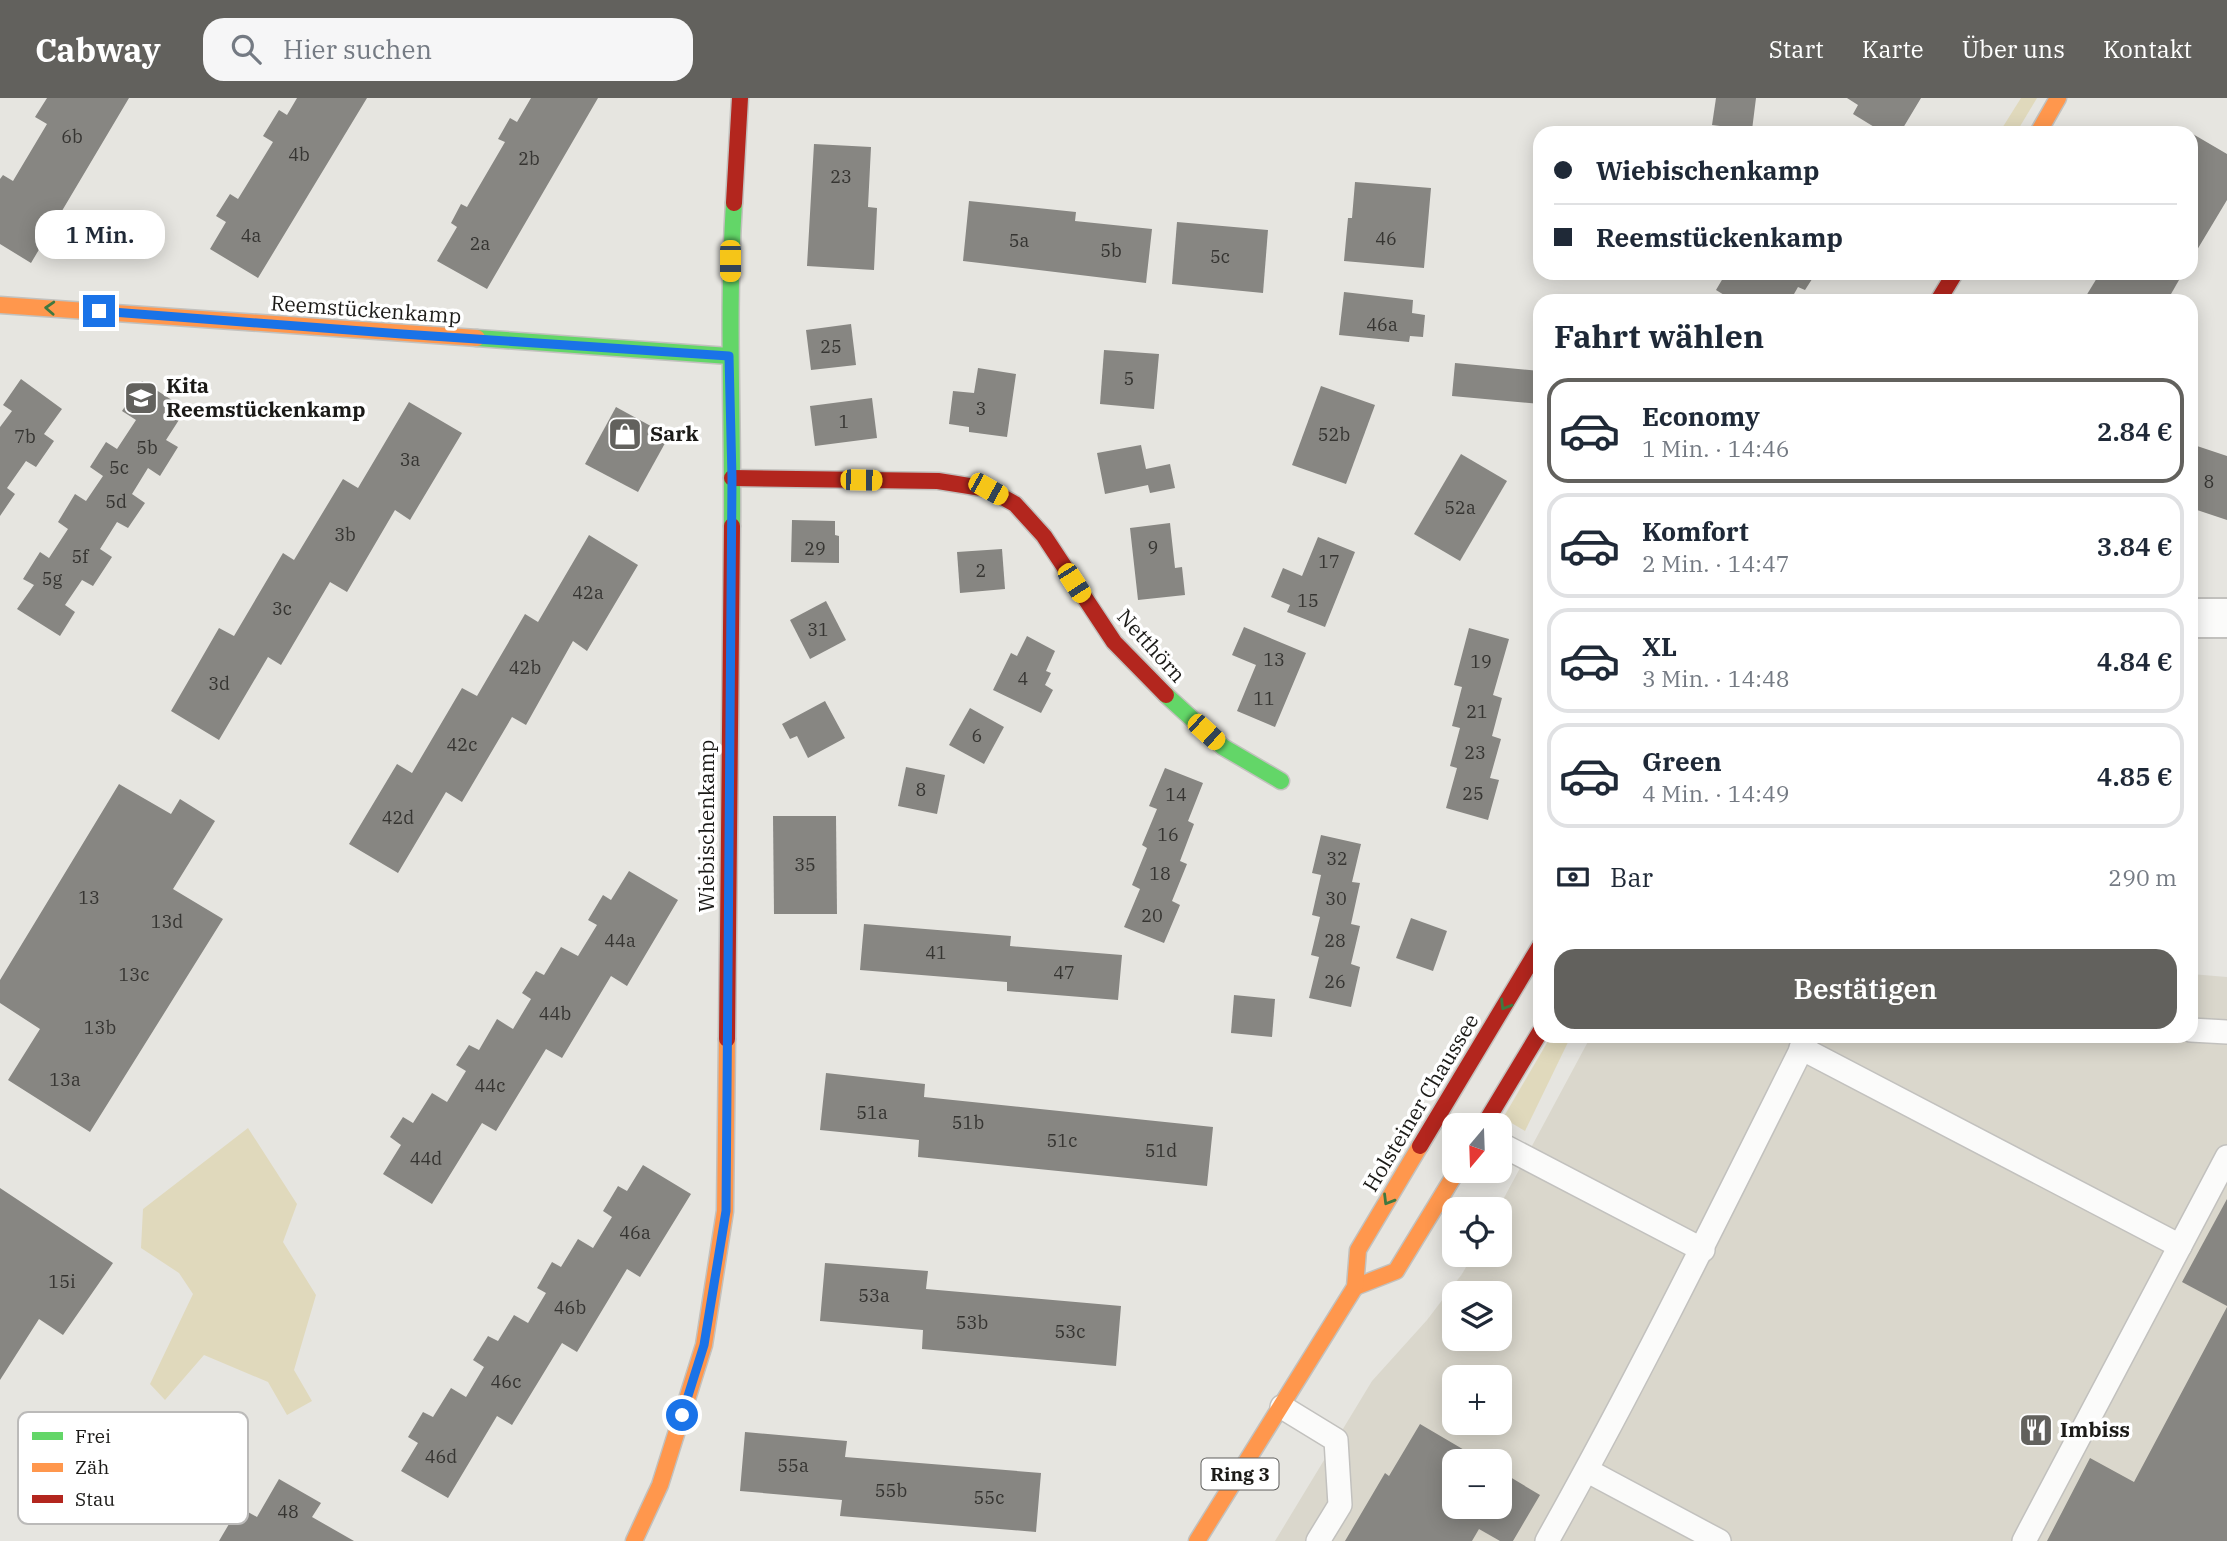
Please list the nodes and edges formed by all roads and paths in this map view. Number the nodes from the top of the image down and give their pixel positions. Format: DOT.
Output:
graph roads {
  1 [pos="740,98"];
  2 [pos="2058,98"];
  3 [pos="2042,126"];
  4 [pos="0,305"];
  5 [pos="729,356"];
  6 [pos="732,478"];
  7 [pos="2198,618"];
  8 [pos="2227,618"];
  9 [pos="1281,781"];
  10 [pos="1533,958"];
  11 [pos="2198,1030"];
  12 [pos="2227,1032"];
  13 [pos="1533,1043"];
  14 [pos="1805,1043"];
  15 [pos="1807,1043"];
  16 [pos="1491,1113"];
  17 [pos="1512,1150"];
  18 [pos="2227,1157"];
  19 [pos="1450,1183"];
  20 [pos="2180,1246"];
  21 [pos="1703,1250"];
  22 [pos="1356,1287"];
  23 [pos="1282,1407"];
  24 [pos="1588,1471"];
  25 [pos="634,1541"];
  26 [pos="1198,1541"];
  27 [pos="1318,1541"];
  28 [pos="1548,1541"];
  29 [pos="1719,1541"];
  30 [pos="2024,1541"];
  1 -- 5 [label="street, Wiebischenkamp"];
  2 -- 3 [label="street"];
  5 -- 4 [label="street, Reemstückenkamp, one-way"];
  5 -- 6 [label="street, Wiebischenkamp"];
  6 -- 9 [label="street, Netthörn"];
  6 -- 25 [label="street, Wiebischenkamp"];
  7 -- 8 [label="street"];
  10 -- 22 [label="street, Holsteiner Chaussee / Ring 3, one-way"];
  11 -- 12 [label="lane"];
  13 -- 16 [label="street"];
  14 -- 21 [label="lane"];
  15 -- 20 [label="lane"];
  17 -- 21 [label="lane"];
  18 -- 20 [label="lane"];
  19 -- 22 [label="street"];
  20 -- 30 [label="lane"];
  21 -- 24 [label="lane"];
  22 -- 23 [label="street, Holsteiner Chaussee / Ring 3"];
  23 -- 26 [label="street, Holsteiner Chaussee / Ring 3"];
  23 -- 27 [label="lane"];
  24 -- 28 [label="lane"];
  24 -- 29 [label="lane"];
}
